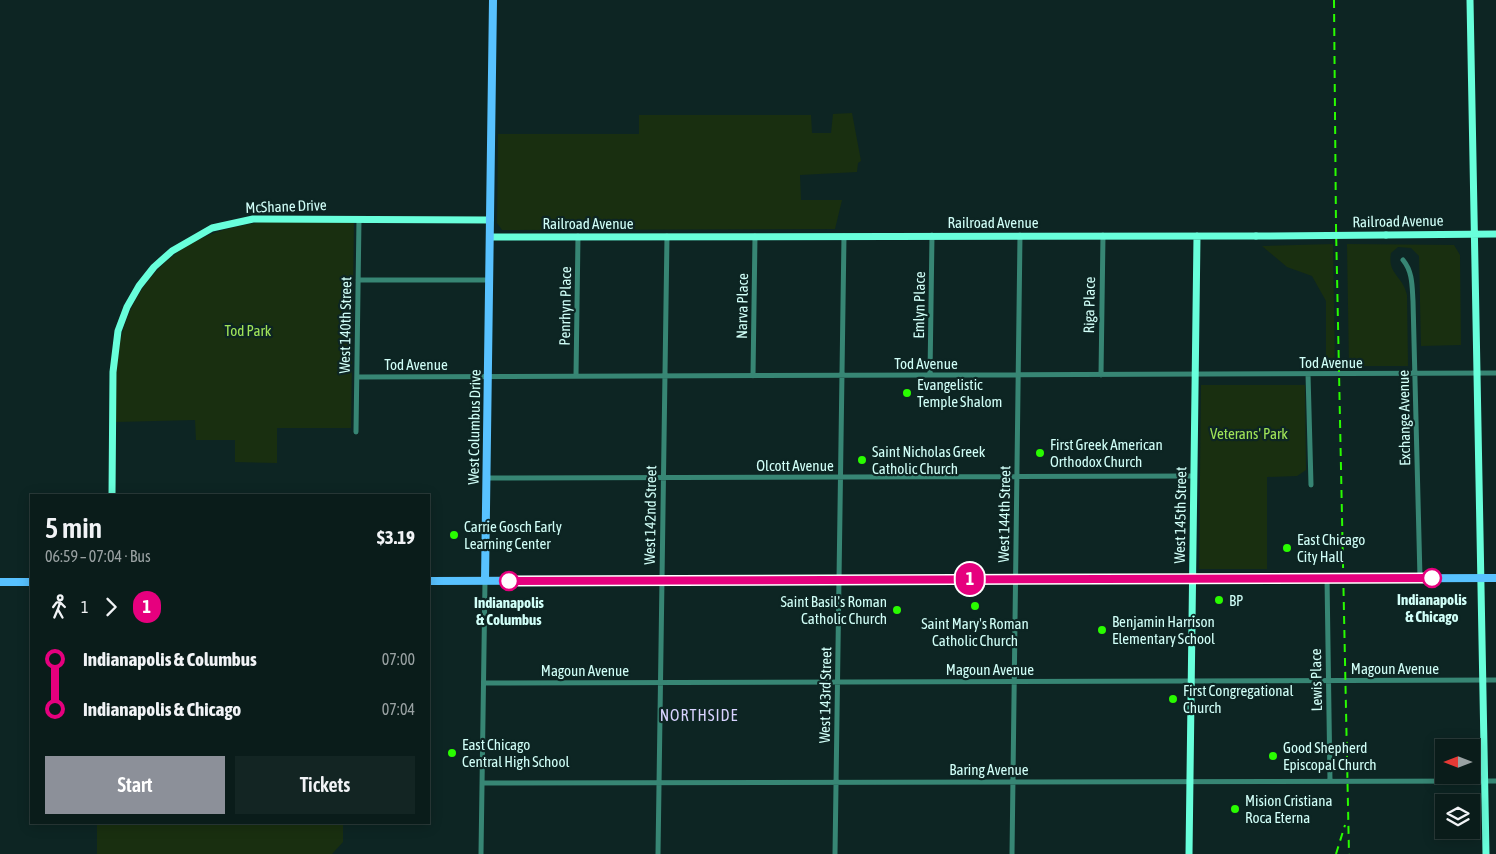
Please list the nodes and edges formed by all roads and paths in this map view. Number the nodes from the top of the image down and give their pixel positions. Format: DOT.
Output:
graph roads {
  1 [pos="493,0"];
  2 [pos="1470,0"];
  3 [pos="359,218"];
  4 [pos="490,220"];
  5 [pos="1474,234"];
  6 [pos="1496,234"];
  7 [pos="932,235"];
  8 [pos="1020,235"];
  9 [pos="1103,235"];
  10 [pos="578,236"];
  11 [pos="667,236"];
  12 [pos="755,236"];
  13 [pos="844,236"];
  14 [pos="1197,236"];
  15 [pos="490,237"];
  16 [pos="1403,260"];
  17 [pos="358,280"];
  18 [pos="489,280"];
  19 [pos="1477,373"];
  20 [pos="1496,373"];
  21 [pos="1195,374"];
  22 [pos="1308,374"];
  23 [pos="1416,374"];
  24 [pos="842,375"];
  25 [pos="930,375"];
  26 [pos="1018,375"];
  27 [pos="1101,375"];
  28 [pos="576,376"];
  29 [pos="665,376"];
  30 [pos="753,376"];
  31 [pos="357,377"];
  32 [pos="488,377"];
  33 [pos="356,432"];
  34 [pos="1194,476"];
  35 [pos="840,477"];
  36 [pos="1017,477"];
  37 [pos="487,478"];
  38 [pos="664,478"];
  39 [pos="1311,485"];
  40 [pos="112,494"];
  41 [pos="1327,578"];
  42 [pos="1420,578"];
  43 [pos="1481,578"];
  44 [pos="1496,578"];
  45 [pos="1015,579"];
  46 [pos="1192,579"];
  47 [pos="839,580"];
  48 [pos="430,581"];
  49 [pos="485,581"];
  50 [pos="662,581"];
  51 [pos="0,582"];
  52 [pos="30,582"];
  53 [pos="1328,680"];
  54 [pos="1482,680"];
  55 [pos="1496,680"];
  56 [pos="1014,681"];
  57 [pos="1191,681"];
  58 [pos="661,682"];
  59 [pos="838,682"];
  60 [pos="484,683"];
  61 [pos="1330,781"];
  62 [pos="1484,781"];
  63 [pos="1496,781"];
  64 [pos="836,782"];
  65 [pos="1013,782"];
  66 [pos="1190,782"];
  67 [pos="482,783"];
  68 [pos="659,783"];
  69 [pos="481,854"];
  70 [pos="658,854"];
  71 [pos="835,854"];
  72 [pos="1012,854"];
  73 [pos="1189,854"];
  74 [pos="1486,854"];
  1 -- 4 [label="main road, West Columbus Drive"];
  2 -- 5 [label="street"];
  3 -- 4 [label="street, McShane Drive"];
  3 -- 17 [label="street, West 140th Street"];
  3 -- 40 [label="street, McShane Drive"];
  4 -- 15 [label="main road, West Columbus Drive"];
  5 -- 6 [label="street, Railroad Avenue"];
  5 -- 14 [label="street, Railroad Avenue, bridge"];
  5 -- 19 [label="street"];
  7 -- 8 [label="street, Railroad Avenue"];
  7 -- 13 [label="street, Railroad Avenue"];
  7 -- 25 [label="street, Emlyn Place"];
  8 -- 9 [label="street, Railroad Avenue"];
  8 -- 26 [label="street, West 144th Street"];
  9 -- 14 [label="street, Railroad Avenue"];
  9 -- 27 [label="street, Riga Place"];
  10 -- 11 [label="street, Railroad Avenue"];
  10 -- 15 [label="street, Railroad Avenue"];
  10 -- 28 [label="street, Penrhyn Place"];
  11 -- 12 [label="street, Railroad Avenue"];
  11 -- 29 [label="street, West 142nd Street"];
  12 -- 13 [label="street, Railroad Avenue"];
  12 -- 30 [label="street, Narva Place"];
  13 -- 24 [label="street, West 143rd Street"];
  14 -- 21 [label="street, West 145th Street"];
  15 -- 18 [label="main road, West Columbus Drive"];
  16 -- 23 [label="street, Exchange Avenue"];
  17 -- 18 [label="street"];
  17 -- 31 [label="street, West 140th Street"];
  18 -- 32 [label="main road, West Columbus Drive"];
  19 -- 20 [label="street, Tod Avenue"];
  19 -- 23 [label="street, Tod Avenue"];
  19 -- 43 [label="street"];
  21 -- 22 [label="street, Tod Avenue"];
  21 -- 27 [label="street, Tod Avenue"];
  21 -- 34 [label="street, West 145th Street"];
  22 -- 23 [label="street, Tod Avenue"];
  22 -- 39 [label="street"];
  23 -- 42 [label="street, Exchange Avenue"];
  24 -- 25 [label="street, Tod Avenue"];
  24 -- 30 [label="street, Tod Avenue"];
  24 -- 35 [label="street, West 143rd Street"];
  25 -- 26 [label="street, Tod Avenue"];
  26 -- 27 [label="street, Tod Avenue"];
  26 -- 36 [label="street, West 144th Street"];
  28 -- 29 [label="street, Tod Avenue"];
  28 -- 32 [label="street, Tod Avenue"];
  29 -- 30 [label="street, Tod Avenue"];
  29 -- 38 [label="street, West 142nd Street"];
  31 -- 32 [label="street, Tod Avenue"];
  31 -- 33 [label="street, West 140th Street"];
  32 -- 37 [label="main road, West Columbus Drive"];
  34 -- 36 [label="street, Olcott Avenue"];
  34 -- 46 [label="street, West 145th Street"];
  35 -- 36 [label="street, Olcott Avenue"];
  35 -- 38 [label="street, Olcott Avenue"];
  35 -- 47 [label="street, West 143rd Street"];
  36 -- 45 [label="street, West 144th Street"];
  37 -- 38 [label="street, Olcott Avenue"];
  37 -- 49 [label="main road, West Columbus Drive"];
  38 -- 50 [label="street, West 142nd Street"];
  41 -- 42 [label="main road"];
  41 -- 46 [label="main road"];
  41 -- 53 [label="street, Lewis Place"];
  42 -- 43 [label="main road"];
  43 -- 44 [label="main road"];
  43 -- 54 [label="street"];
  45 -- 46 [label="main road"];
  45 -- 47 [label="main road"];
  45 -- 56 [label="street, West 144th Street"];
  46 -- 57 [label="street, West 145th Street"];
  47 -- 50 [label="main road"];
  47 -- 59 [label="street, West 143rd Street"];
  48 -- 49 [label="main road"];
  49 -- 50 [label="main road"];
  49 -- 60 [label="street, West Columbus Drive"];
  50 -- 58 [label="street, West 142nd Street"];
  51 -- 52 [label="main road"];
  53 -- 54 [label="street, Magoun Avenue"];
  53 -- 57 [label="street, Magoun Avenue"];
  53 -- 61 [label="street, Lewis Place"];
  54 -- 55 [label="street, Magoun Avenue"];
  54 -- 62 [label="street"];
  56 -- 57 [label="street, Magoun Avenue"];
  56 -- 59 [label="street, Magoun Avenue"];
  56 -- 65 [label="street, West 144th Street"];
  57 -- 66 [label="street, West 145th Street"];
  58 -- 59 [label="street, Magoun Avenue"];
  58 -- 60 [label="street, Magoun Avenue"];
  58 -- 68 [label="street, West 142nd Street"];
  59 -- 64 [label="street, West 143rd Street"];
  60 -- 67 [label="street, West Columbus Drive"];
  61 -- 62 [label="street, Baring Avenue"];
  61 -- 66 [label="street, Baring Avenue"];
  62 -- 63 [label="street, Baring Avenue"];
  62 -- 74 [label="street"];
  64 -- 65 [label="street, Baring Avenue"];
  64 -- 68 [label="street, Baring Avenue"];
  64 -- 71 [label="street, West 143rd Street"];
  65 -- 66 [label="street, Baring Avenue"];
  65 -- 72 [label="street, West 144th Street"];
  66 -- 73 [label="street, West 145th Street"];
  67 -- 68 [label="street, Baring Avenue"];
  67 -- 69 [label="street, West Columbus Drive"];
  68 -- 70 [label="street, West 142nd Street"];
}
